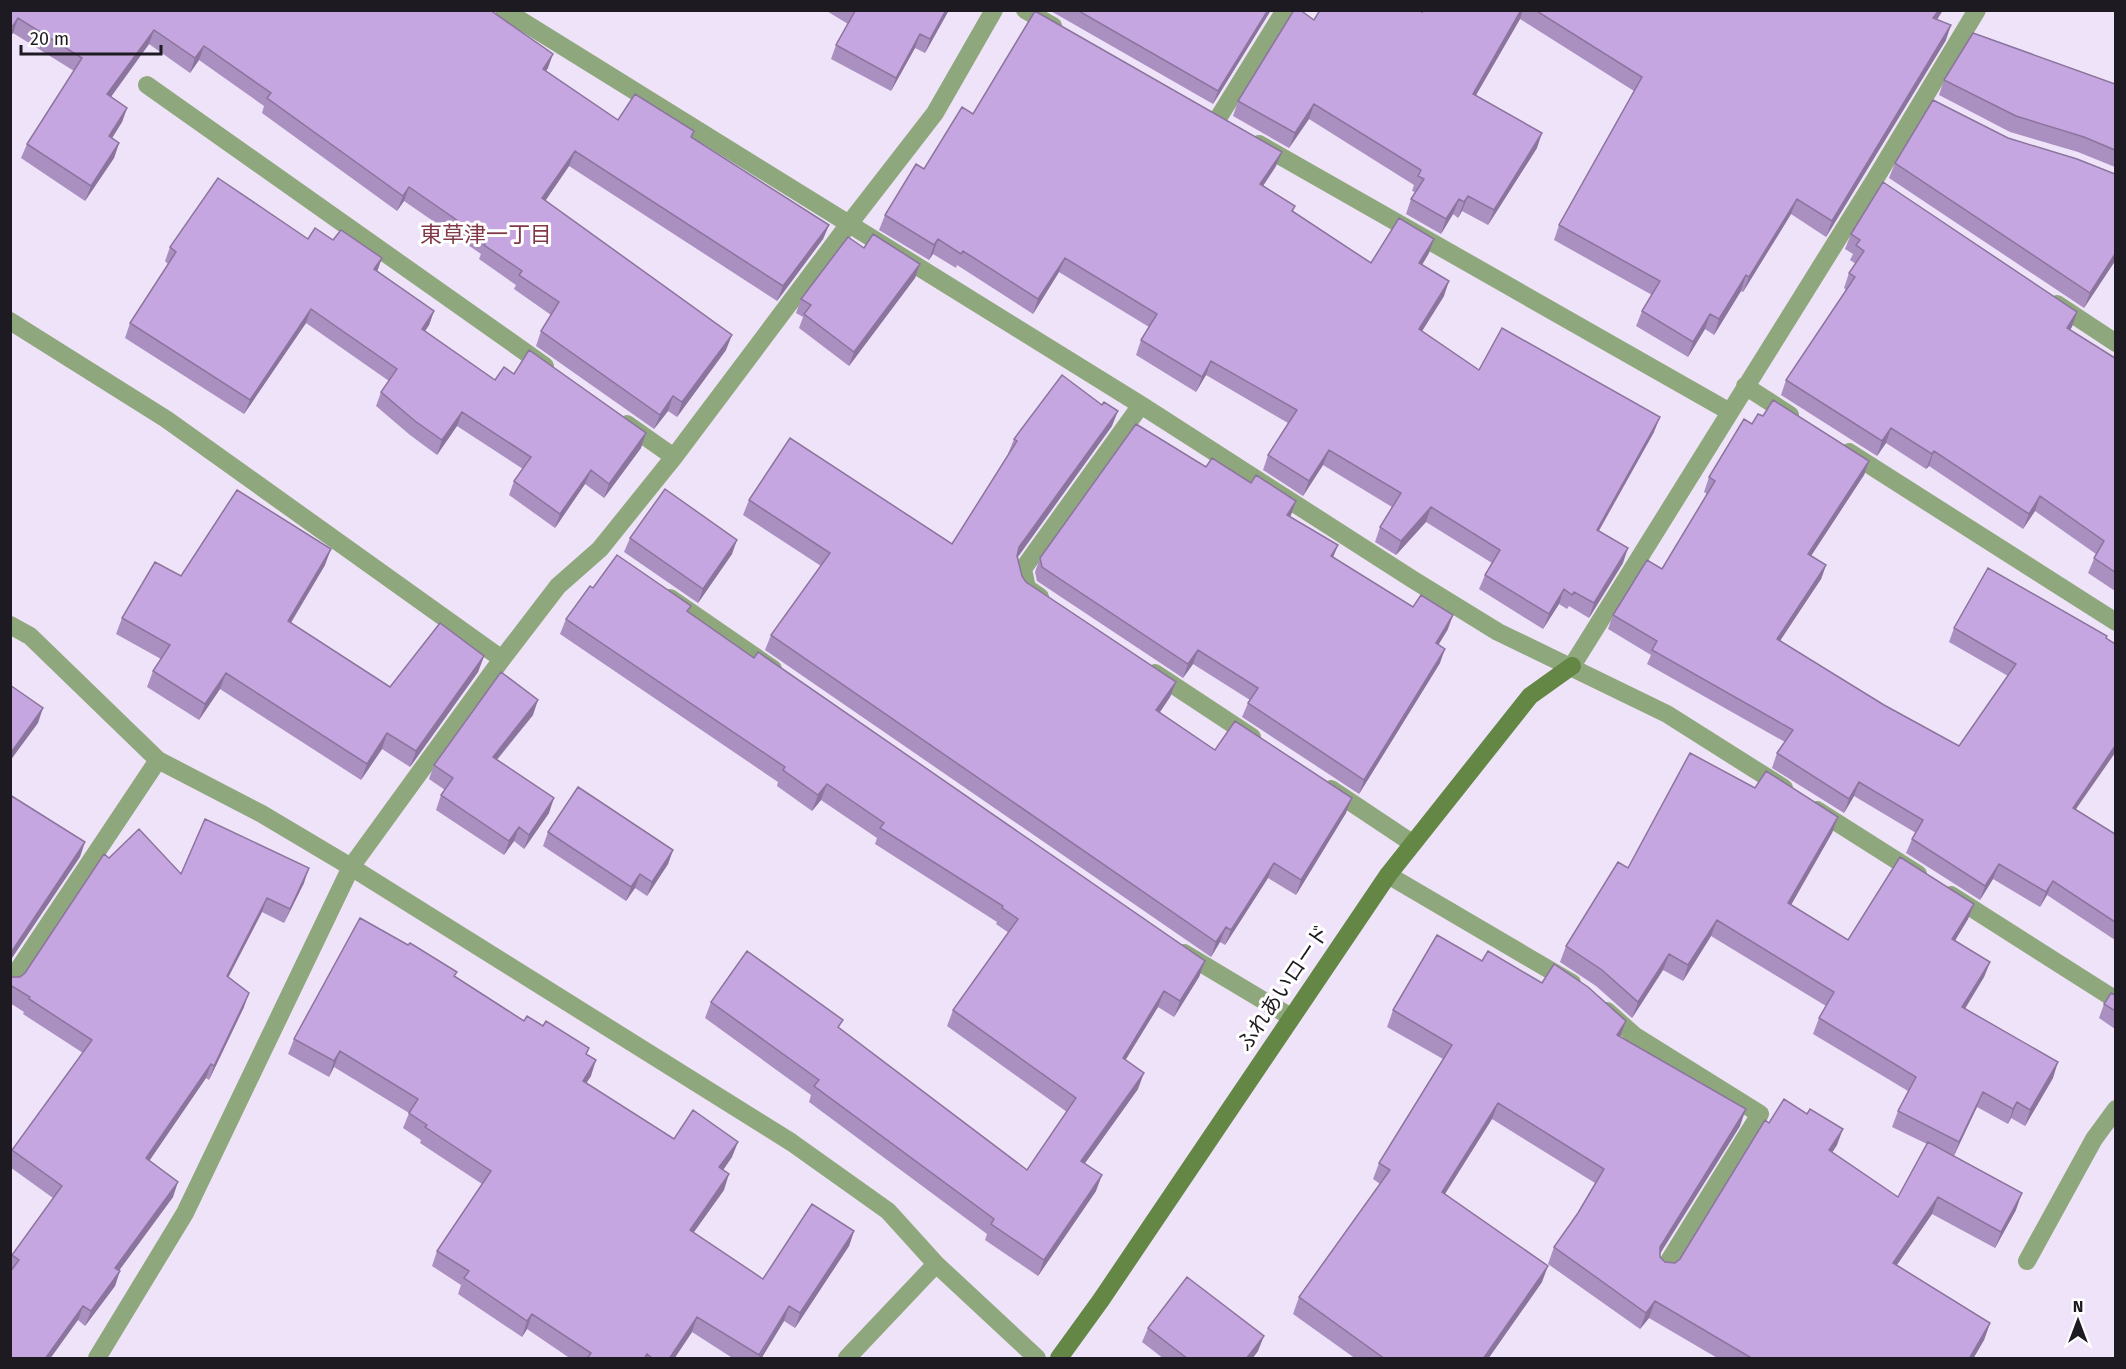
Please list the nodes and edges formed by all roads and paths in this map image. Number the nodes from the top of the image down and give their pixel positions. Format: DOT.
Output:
graph roads {
  1 [pos="504,10"];
  2 [pos="994,10"];
  3 [pos="1025,10"];
  4 [pos="1285,10"];
  5 [pos="1977,10"];
  6 [pos="1065,33"];
  7 [pos="147,85"];
  8 [pos="1197,108"];
  9 [pos="1248,137"];
  10 [pos="1874,181"];
  11 [pos="1893,194"];
  12 [pos="849,224"];
  13 [pos="2038,291"];
  14 [pos="10,321"];
  15 [pos="2115,343"];
  16 [pos="557,374"];
  17 [pos="1745,386"];
  18 [pos="1141,405"];
  19 [pos="1730,412"];
  20 [pos="615,416"];
  21 [pos="1805,424"];
  22 [pos="1835,444"];
  23 [pos="674,457"];
  24 [pos="658,590"];
  25 [pos="1056,607"];
  26 [pos="2115,622"];
  27 [pos="10,625"];
  28 [pos="502,659"];
  29 [pos="1145,666"];
  30 [pos="1572,666"];
  31 [pos="784,677"];
  32 [pos="1263,745"];
  33 [pos="158,760"];
  34 [pos="1313,777"];
  35 [pos="1412,843"];
  36 [pos="351,867"];
  37 [pos="1388,875"];
  38 [pos="1174,946"];
  39 [pos="10,982"];
  40 [pos="2115,1000"];
  41 [pos="1291,1017"];
  42 [pos="2115,1108"];
  43 [pos="2026,1261"];
  44 [pos="936,1264"];
  45 [pos="1664,1269"];
  46 [pos="97,1359"];
  47 [pos="847,1359"];
  48 [pos="1037,1359"];
  49 [pos="1059,1359"];
  1 -- 12 [label="street"];
  2 -- 12 [label="street"];
  3 -- 6 [label="street"];
  4 -- 8 [label="street"];
  5 -- 10 [label="street"];
  7 -- 16 [label="street"];
  9 -- 19 [label="street"];
  10 -- 11 [label="street"];
  10 -- 17 [label="street"];
  12 -- 18 [label="street"];
  12 -- 23 [label="street"];
  13 -- 15 [label="street"];
  14 -- 28 [label="street"];
  17 -- 19 [label="street"];
  17 -- 21 [label="street"];
  18 -- 25 [label="street"];
  18 -- 30 [label="street"];
  19 -- 30 [label="street"];
  20 -- 23 [label="street"];
  22 -- 26 [label="street"];
  23 -- 28 [label="street"];
  24 -- 31 [label="street"];
  27 -- 33 [label="street"];
  28 -- 36 [label="street"];
  29 -- 32 [label="street"];
  30 -- 35 [label="street, ふれあいロード"];
  30 -- 40 [label="street"];
  33 -- 36 [label="street"];
  33 -- 39 [label="street"];
  34 -- 35 [label="street"];
  35 -- 37 [label="street, ふれあいロード"];
  36 -- 44 [label="street"];
  36 -- 46 [label="street"];
  37 -- 41 [label="street, ふれあいロード"];
  37 -- 45 [label="street"];
  38 -- 41 [label="street"];
  41 -- 49 [label="street, ふれあいロード"];
  42 -- 43 [label="street"];
  44 -- 47 [label="street"];
  44 -- 48 [label="street"];
}
